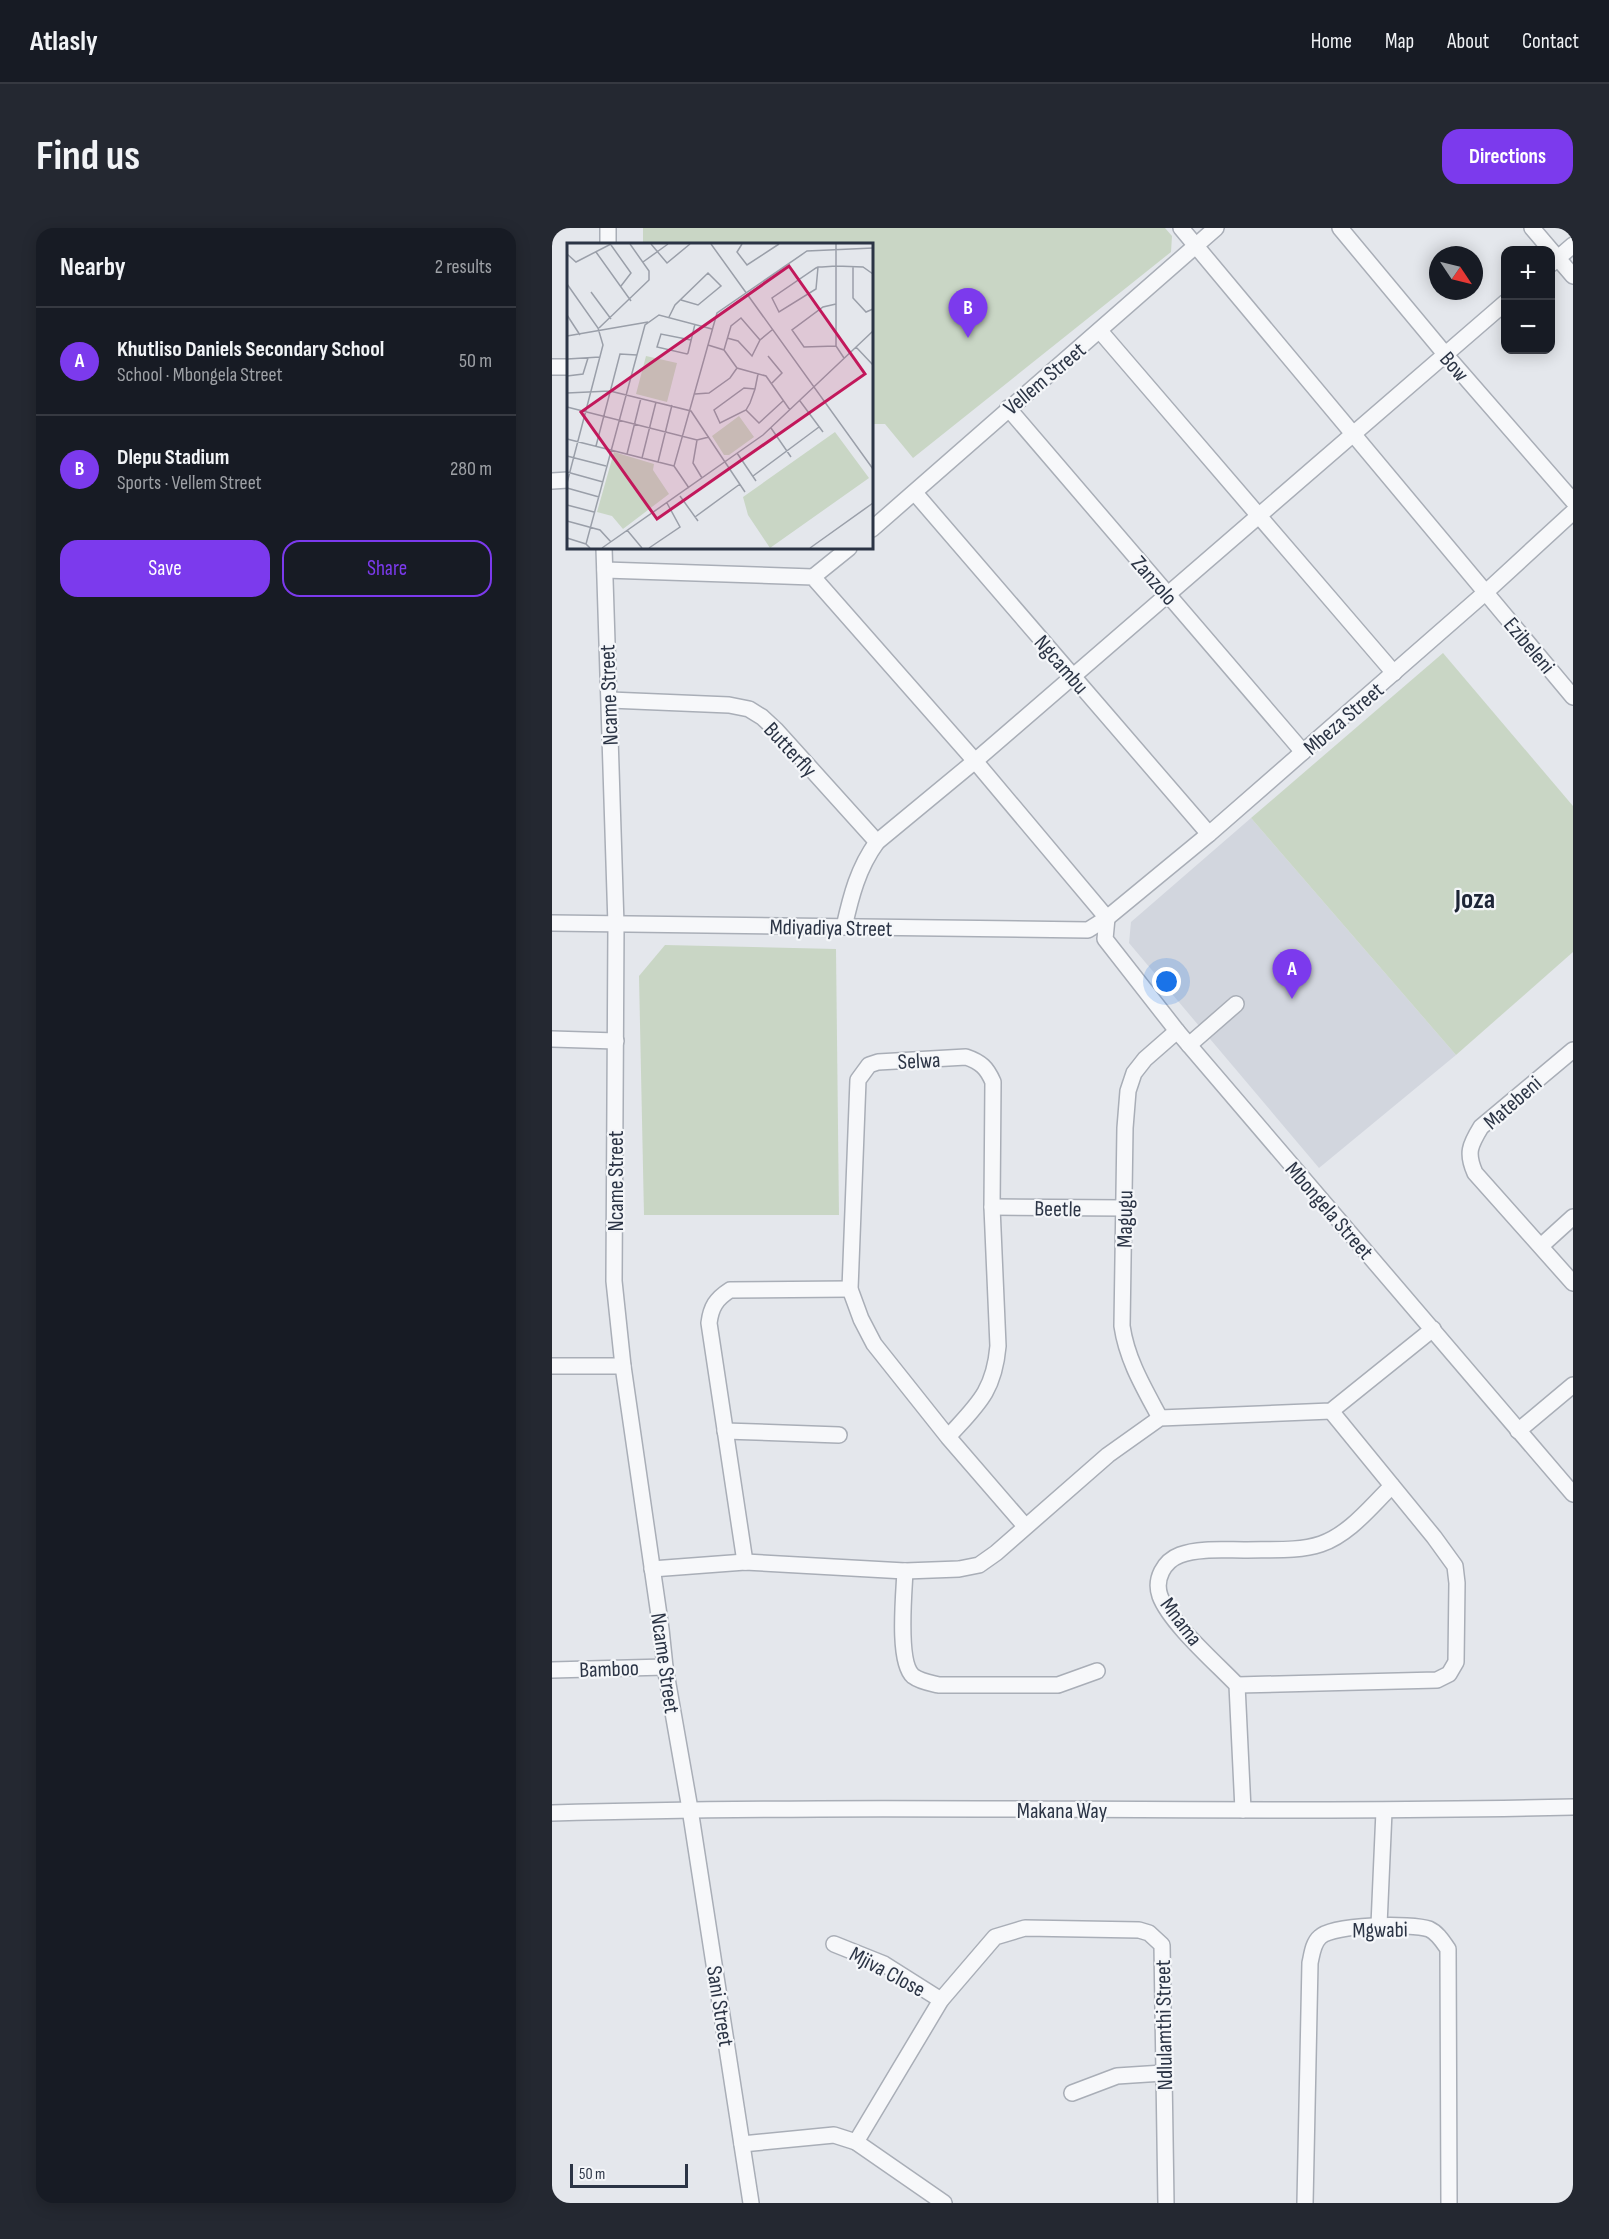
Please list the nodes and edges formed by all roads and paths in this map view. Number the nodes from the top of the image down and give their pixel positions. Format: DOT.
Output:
graph roads {
  1 [pos="1181,228"];
  2 [pos="1216,228"];
  3 [pos="1340,228"];
  4 [pos="1532,228"];
  5 [pos="1573,245"];
  6 [pos="1196,246"];
  7 [pos="1544,246"];
  8 [pos="1555,260"];
  9 [pos="1555,262"];
  10 [pos="1573,276"];
  11 [pos="1501,306"];
  12 [pos="1100,331"];
  13 [pos="1445,354"];
  14 [pos="1008,408"];
  15 [pos="1352,433"];
  16 [pos="567,480"];
  17 [pos="552,481"];
  18 [pos="915,493"];
  19 [pos="1573,501"];
  20 [pos="1573,512"];
  21 [pos="1259,515"];
  22 [pos="873,528"];
  23 [pos="604,549"];
  24 [pos="848,549"];
  25 [pos="605,570"];
  26 [pos="813,577"];
  27 [pos="1486,592"];
  28 [pos="1167,594"];
  29 [pos="1394,673"];
  30 [pos="1072,676"];
  31 [pos="1573,698"];
  32 [pos="610,700"];
  33 [pos="1304,752"];
  34 [pos="975,761"];
  35 [pos="1209,834"];
  36 [pos="877,842"];
  37 [pos="1107,918"];
  38 [pos="552,923"];
  39 [pos="616,925"];
  40 [pos="844,927"];
  41 [pos="1236,1004"];
  42 [pos="1177,1031"];
  43 [pos="552,1039"];
  44 [pos="616,1041"];
  45 [pos="1189,1045"];
  46 [pos="1573,1050"];
  47 [pos="992,1207"];
  48 [pos="1124,1208"];
  49 [pos="1573,1217"];
  50 [pos="1541,1246"];
  51 [pos="1573,1283"];
  52 [pos="850,1288"];
  53 [pos="1433,1329"];
  54 [pos="552,1366"];
  55 [pos="623,1366"];
  56 [pos="1573,1385"];
  57 [pos="1331,1411"];
  58 [pos="1160,1418"];
  59 [pos="725,1431"];
  60 [pos="1518,1431"];
  61 [pos="839,1435"];
  62 [pos="948,1437"];
  63 [pos="1392,1486"];
  64 [pos="1573,1494"];
  65 [pos="1025,1526"];
  66 [pos="745,1562"];
  67 [pos="652,1569"];
  68 [pos="905,1571"];
  69 [pos="665,1667"];
  70 [pos="552,1670"];
  71 [pos="1097,1671"];
  72 [pos="1238,1685"];
  73 [pos="1573,1807"];
  74 [pos="690,1809"];
  75 [pos="1243,1810"];
  76 [pos="1384,1811"];
  77 [pos="552,1813"];
  78 [pos="1379,1925"];
  79 [pos="834,1944"];
  80 [pos="941,2000"];
  81 [pos="1163,2073"];
  82 [pos="1072,2093"];
  83 [pos="856,2142"];
  84 [pos="742,2144"];
  85 [pos="751,2203"];
  86 [pos="944,2203"];
  87 [pos="1166,2203"];
  88 [pos="1305,2203"];
  89 [pos="1449,2203"];
  1 -- 6 [label="street, Ezibeleni"];
  2 -- 6 [label="street, Vellem Street"];
  3 -- 13 [label="street, Bow"];
  4 -- 7 [label="street"];
  5 -- 8 [label="street"];
  6 -- 12 [label="street, Vellem Street"];
  6 -- 15 [label="street, Ezibeleni"];
  9 -- 10 [label="street"];
  11 -- 13 [label="street"];
  12 -- 14 [label="street, Vellem Street"];
  12 -- 21 [label="street"];
  13 -- 15 [label="street"];
  13 -- 19 [label="street, Bow"];
  14 -- 18 [label="street, Vellem Street"];
  14 -- 28 [label="street, Zanzolo"];
  15 -- 21 [label="street"];
  15 -- 27 [label="street, Ezibeleni"];
  16 -- 17 [label="street"];
  18 -- 22 [label="street, Vellem Street"];
  18 -- 30 [label="street, Ngcambu"];
  20 -- 27 [label="street, Mbeza Street"];
  21 -- 28 [label="street"];
  21 -- 29 [label="street"];
  23 -- 25 [label="street, Ncame Street"];
  24 -- 26 [label="street"];
  25 -- 26 [label="street"];
  25 -- 32 [label="street, Ncame Street"];
  26 -- 34 [label="street"];
  27 -- 29 [label="street, Mbeza Street"];
  27 -- 31 [label="street, Ezibeleni"];
  28 -- 30 [label="street"];
  28 -- 33 [label="street, Zanzolo"];
  29 -- 33 [label="street, Mbeza Street"];
  30 -- 34 [label="street"];
  30 -- 35 [label="street, Ngcambu"];
  32 -- 36 [label="street, Butterfly"];
  32 -- 39 [label="street, Ncame Street"];
  33 -- 35 [label="street, Mbeza Street"];
  34 -- 36 [label="street"];
  34 -- 37 [label="street"];
  35 -- 37 [label="street, Mbeza Street"];
  36 -- 40 [label="street"];
  37 -- 40 [label="street, Mdiyadiya Street"];
  37 -- 42 [label="street, Mbongela Street"];
  38 -- 39 [label="street, Mdiyadiya Street"];
  39 -- 40 [label="street, Mdiyadiya Street"];
  39 -- 44 [label="street, Ncame Street"];
  41 -- 45 [label="street"];
  42 -- 45 [label="street, Mbongela Street"];
  42 -- 48 [label="street, Magugu"];
  43 -- 44 [label="street"];
  44 -- 55 [label="street, Ncame Street"];
  45 -- 53 [label="street, Mbongela Street"];
  46 -- 50 [label="street, Matebeni"];
  47 -- 48 [label="street, Beetle"];
  47 -- 52 [label="street, Selwa"];
  47 -- 62 [label="street, Selwa"];
  48 -- 58 [label="street, Magugu"];
  49 -- 50 [label="street"];
  50 -- 51 [label="street, Matebeni"];
  52 -- 59 [label="street"];
  52 -- 62 [label="street, Selwa"];
  53 -- 57 [label="street"];
  53 -- 60 [label="street, Mbongela Street"];
  54 -- 55 [label="street"];
  55 -- 67 [label="street, Ncame Street"];
  56 -- 60 [label="street"];
  57 -- 58 [label="street"];
  57 -- 63 [label="street"];
  58 -- 65 [label="street"];
  59 -- 61 [label="street"];
  59 -- 66 [label="street"];
  60 -- 64 [label="street, Mbongela Street"];
  62 -- 65 [label="street, Selwa"];
  63 -- 72 [label="street, Mnama"];
  63 -- 72 [label="street"];
  65 -- 68 [label="street"];
  66 -- 67 [label="street"];
  66 -- 68 [label="street"];
  67 -- 69 [label="street, Ncame Street"];
  68 -- 71 [label="street"];
  69 -- 70 [label="street, Bamboo"];
  69 -- 74 [label="street, Ncame Street"];
  72 -- 75 [label="street"];
  73 -- 76 [label="street, Makana Way"];
  74 -- 75 [label="street, Makana Way"];
  74 -- 77 [label="street, Makana Way"];
  74 -- 84 [label="street, Sani Street"];
  75 -- 76 [label="street, Makana Way"];
  76 -- 78 [label="street"];
  78 -- 88 [label="street, Mgwabi"];
  78 -- 89 [label="street, Mgwabi"];
  79 -- 80 [label="street, Mjiva Close"];
  80 -- 81 [label="street, Ndlulamthi Street"];
  80 -- 83 [label="street, Ndlulamthi Street"];
  81 -- 82 [label="street"];
  81 -- 87 [label="street, Ndlulamthi Street"];
  83 -- 84 [label="street"];
  83 -- 86 [label="street"];
  84 -- 85 [label="street, Sani Street"];
}
